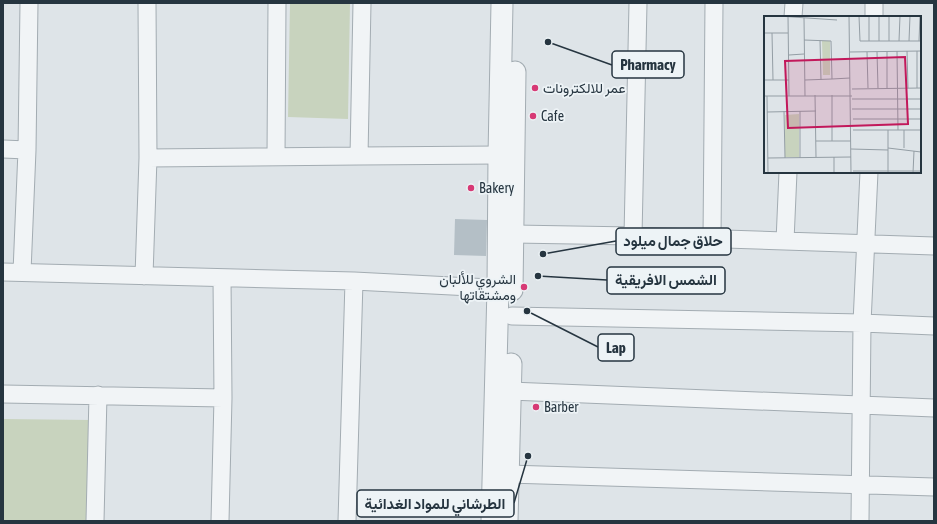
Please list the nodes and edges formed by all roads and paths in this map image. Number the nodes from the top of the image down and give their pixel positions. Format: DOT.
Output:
graph roads {
  1 [pos="28,3"];
  2 [pos="147,3"];
  3 [pos="277,3"];
  4 [pos="362,3"];
  5 [pos="502,3"];
  6 [pos="515,3"];
  7 [pos="638,3"];
  8 [pos="714,3"];
  9 [pos="794,3"];
  10 [pos="874,3"];
  11 [pos="794,16"];
  12 [pos="874,16"];
  13 [pos="3,150"];
  14 [pos="27,150"];
  15 [pos="499,155"];
  16 [pos="276,156"];
  17 [pos="359,156"];
  18 [pos="148,158"];
  19 [pos="788,173"];
  20 [pos="869,173"];
  21 [pos="514,234"];
  22 [pos="633,236"];
  23 [pos="712,239"];
  24 [pos="785,241"];
  25 [pos="866,244"];
  26 [pos="934,246"];
  27 [pos="3,272"];
  28 [pos="22,272"];
  29 [pos="144,276"];
  30 [pos="222,278"];
  31 [pos="354,281"];
  32 [pos="505,289"];
  33 [pos="512,316"];
  34 [pos="862,323"];
  35 [pos="934,326"];
  36 [pos="510,391"];
  37 [pos="3,394"];
  38 [pos="98,395"];
  39 [pos="223,398"];
  40 [pos="861,406"];
  41 [pos="934,408"];
  42 [pos="508,474"];
  43 [pos="860,485"];
  44 [pos="934,487"];
  45 [pos="95,521"];
  46 [pos="220,521"];
  47 [pos="348,521"];
  48 [pos="492,521"];
  49 [pos="507,521"];
  50 [pos="860,521"];
  1 -- 14 [label="street"];
  2 -- 18 [label="street"];
  3 -- 16 [label="street"];
  4 -- 17 [label="street"];
  5 -- 15 [label="street"];
  6 -- 21 [label="street"];
  7 -- 22 [label="street"];
  8 -- 23 [label="street"];
  9 -- 11 [label="street"];
  10 -- 12 [label="street"];
  13 -- 14 [label="street"];
  14 -- 28 [label="street"];
  15 -- 17 [label="street"];
  15 -- 32 [label="street"];
  16 -- 17 [label="street"];
  16 -- 18 [label="street"];
  18 -- 29 [label="street"];
  19 -- 24 [label="street"];
  20 -- 25 [label="street"];
  21 -- 22 [label="street"];
  21 -- 32 [label="street"];
  22 -- 23 [label="street"];
  23 -- 24 [label="street"];
  24 -- 25 [label="street"];
  25 -- 26 [label="street"];
  25 -- 34 [label="street"];
  27 -- 28 [label="street"];
  28 -- 29 [label="street"];
  29 -- 30 [label="street"];
  30 -- 31 [label="street"];
  30 -- 39 [label="street"];
  31 -- 32 [label="street"];
  31 -- 47 [label="street"];
  32 -- 33 [label="street"];
  32 -- 48 [label="street"];
  33 -- 34 [label="street"];
  33 -- 36 [label="street"];
  34 -- 35 [label="street"];
  34 -- 40 [label="street"];
  36 -- 40 [label="street"];
  36 -- 42 [label="street"];
  37 -- 38 [label="street"];
  38 -- 39 [label="street"];
  38 -- 45 [label="street"];
  39 -- 46 [label="street"];
  40 -- 41 [label="street"];
  40 -- 43 [label="street"];
  42 -- 43 [label="street"];
  42 -- 49 [label="street"];
  43 -- 44 [label="street"];
  43 -- 50 [label="street"];
}
